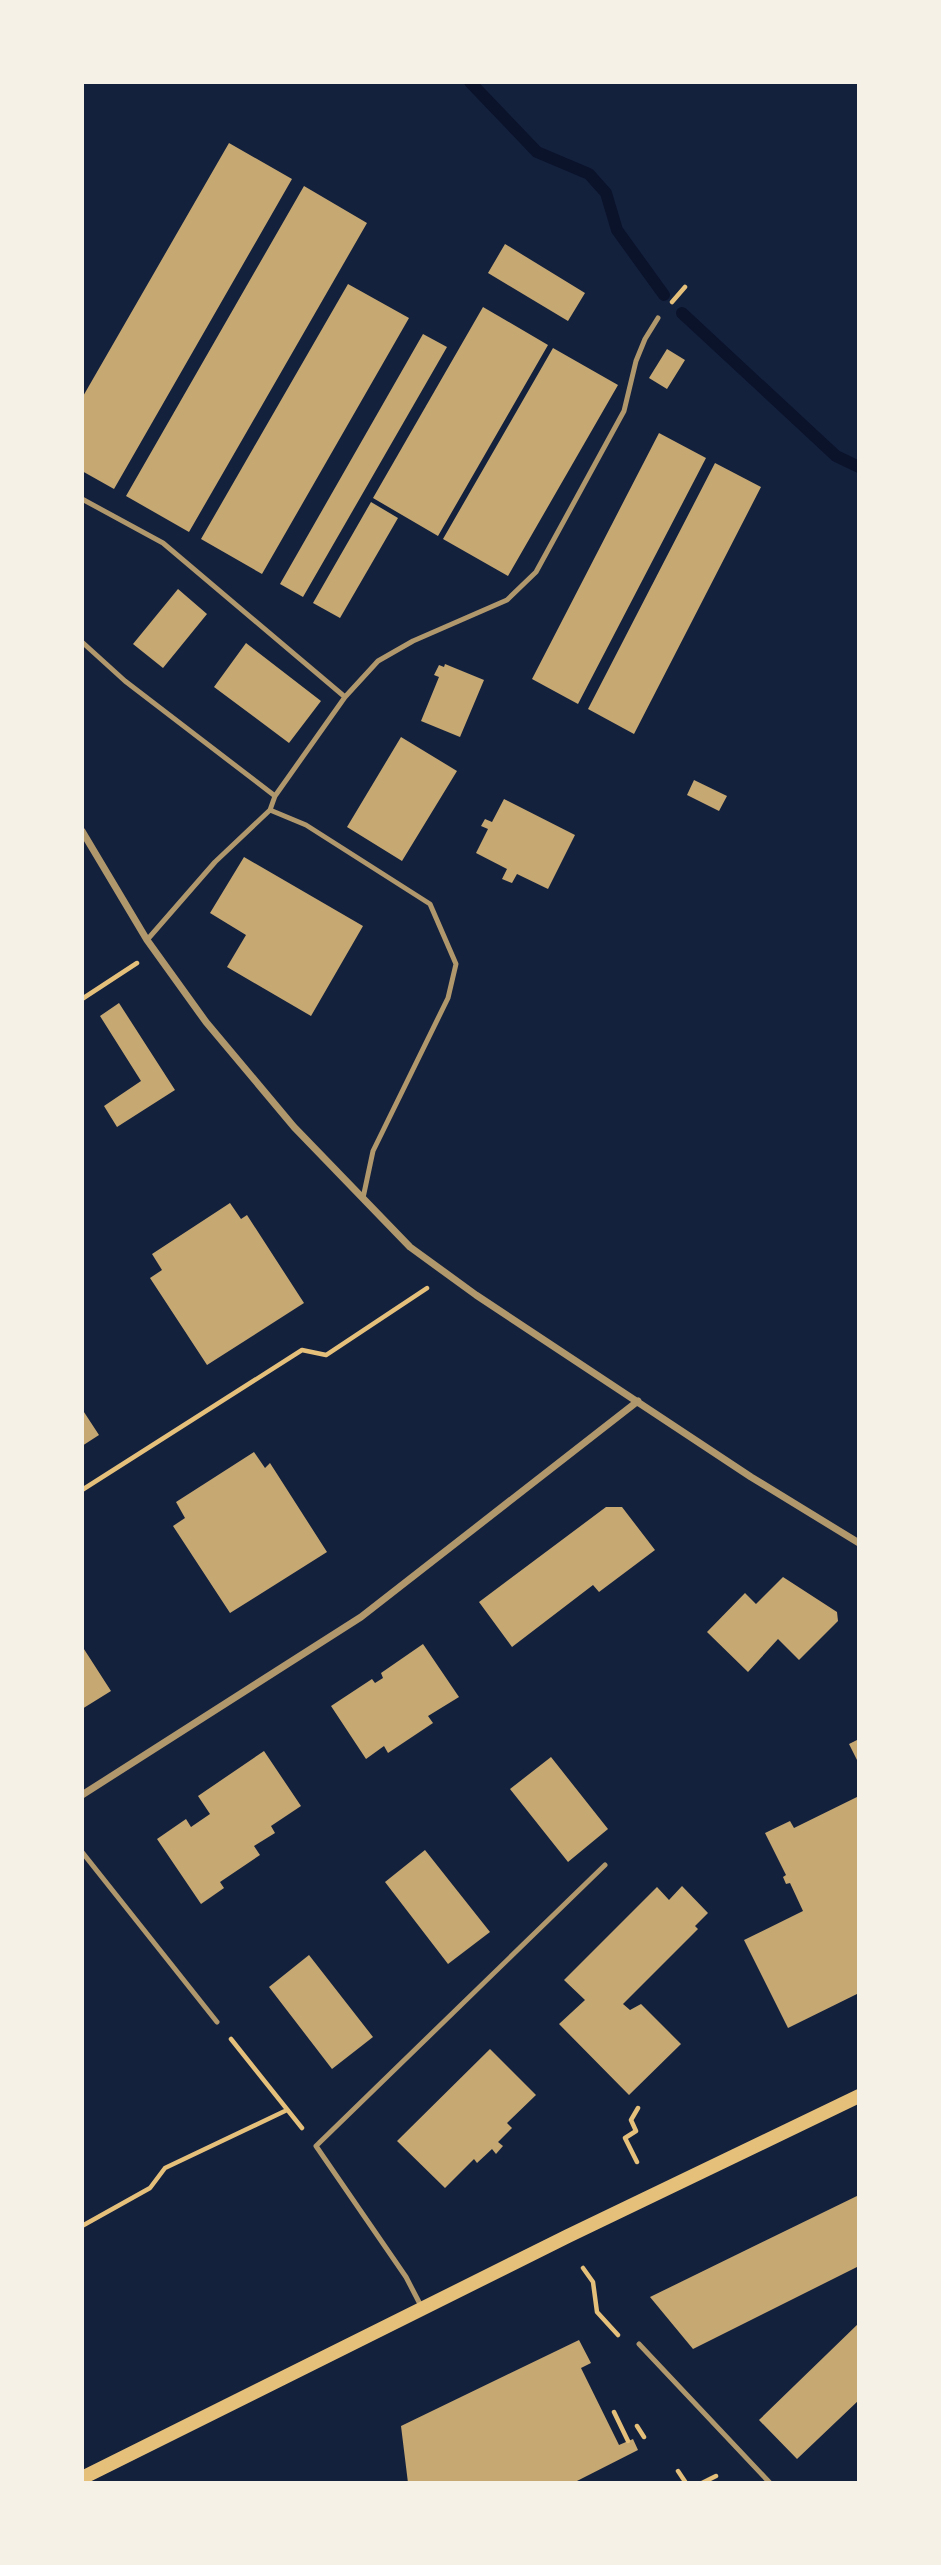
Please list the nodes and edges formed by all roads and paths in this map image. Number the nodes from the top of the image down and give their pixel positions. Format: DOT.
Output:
graph roads {
  1 [pos="658,318"];
  2 [pos="82,499"];
  3 [pos="82,642"];
  4 [pos="345,697"];
  5 [pos="275,796"];
  6 [pos="270,810"];
  7 [pos="82,831"];
  8 [pos="146,940"];
  9 [pos="155,951"];
  10 [pos="82,999"];
  11 [pos="363,1198"];
  12 [pos="428,1288"];
  13 [pos="638,1401"];
  14 [pos="82,1490"];
  15 [pos="859,1544"];
  16 [pos="82,1795"];
  17 [pos="82,1852"];
  18 [pos="605,1865"];
  19 [pos="217,2022"];
  20 [pos="859,2096"];
  21 [pos="638,2108"];
  22 [pos="287,2110"];
  23 [pos="316,2146"];
  24 [pos="637,2162"];
  25 [pos="82,2226"];
  26 [pos="583,2268"];
  27 [pos="422,2309"];
  28 [pos="639,2344"];
  29 [pos="614,2412"];
  30 [pos="637,2426"];
  31 [pos="644,2437"];
  32 [pos="628,2441"];
  33 [pos="678,2471"];
  34 [pos="716,2476"];
  35 [pos="82,2478"];
  36 [pos="686,2483"];
  37 [pos="702,2483"];
  38 [pos="770,2483"];
  1 -- 4 [label="lane"];
  2 -- 4 [label="lane"];
  3 -- 5 [label="lane"];
  4 -- 5 [label="lane"];
  5 -- 6 [label="lane"];
  6 -- 8 [label="lane"];
  6 -- 11 [label="lane"];
  7 -- 8 [label="street"];
  8 -- 9 [label="street"];
  9 -- 10 [label="path"];
  9 -- 11 [label="street"];
  11 -- 13 [label="street"];
  12 -- 14 [label="path"];
  13 -- 15 [label="street"];
  13 -- 16 [label="street"];
  17 -- 19 [label="lane"];
  18 -- 23 [label="lane"];
  19 -- 22 [label="path"];
  20 -- 27 [label="main road"];
  21 -- 24 [label="path"];
  22 -- 23 [label="path"];
  22 -- 25 [label="path"];
  23 -- 27 [label="lane"];
  26 -- 28 [label="path"];
  27 -- 35 [label="main road"];
  28 -- 38 [label="lane"];
  29 -- 32 [label="path"];
  30 -- 31 [label="path"];
  33 -- 36 [label="path"];
  34 -- 37 [label="path"];
}
